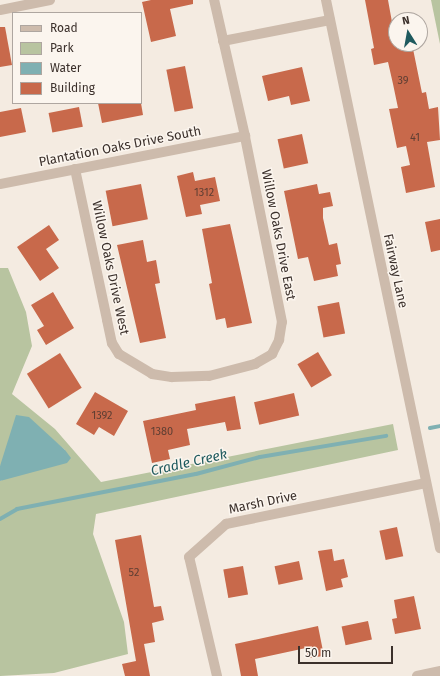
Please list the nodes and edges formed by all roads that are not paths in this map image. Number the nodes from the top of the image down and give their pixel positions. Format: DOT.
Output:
graph roads {
  1 [pos="50,0"];
  2 [pos="214,0"];
  3 [pos="326,0"];
  4 [pos="0,10"];
  5 [pos="330,20"];
  6 [pos="223,41"];
  7 [pos="245,136"];
  8 [pos="75,169"];
  9 [pos="0,184"];
  10 [pos="279,340"];
  11 [pos="426,483"];
  12 [pos="440,548"];
  13 [pos="440,671"];
  14 [pos="217,676"];
  15 [pos="417,676"];
  1 -- 4 [label="street"];
  2 -- 6 [label="street, Willow Oaks Drive East"];
  3 -- 5 [label="street, Fairway Lane"];
  5 -- 6 [label="street"];
  5 -- 11 [label="street, Fairway Lane"];
  6 -- 7 [label="street, Willow Oaks Drive East"];
  7 -- 8 [label="street, Plantation Oaks Drive South"];
  7 -- 10 [label="street, Willow Oaks Drive East"];
  8 -- 9 [label="street, Plantation Oaks Drive South"];
  8 -- 10 [label="street, Willow Oaks Drive West"];
  11 -- 12 [label="street, Fairway Lane"];
  11 -- 14 [label="street, Marsh Drive"];
  13 -- 15 [label="street"];
}
